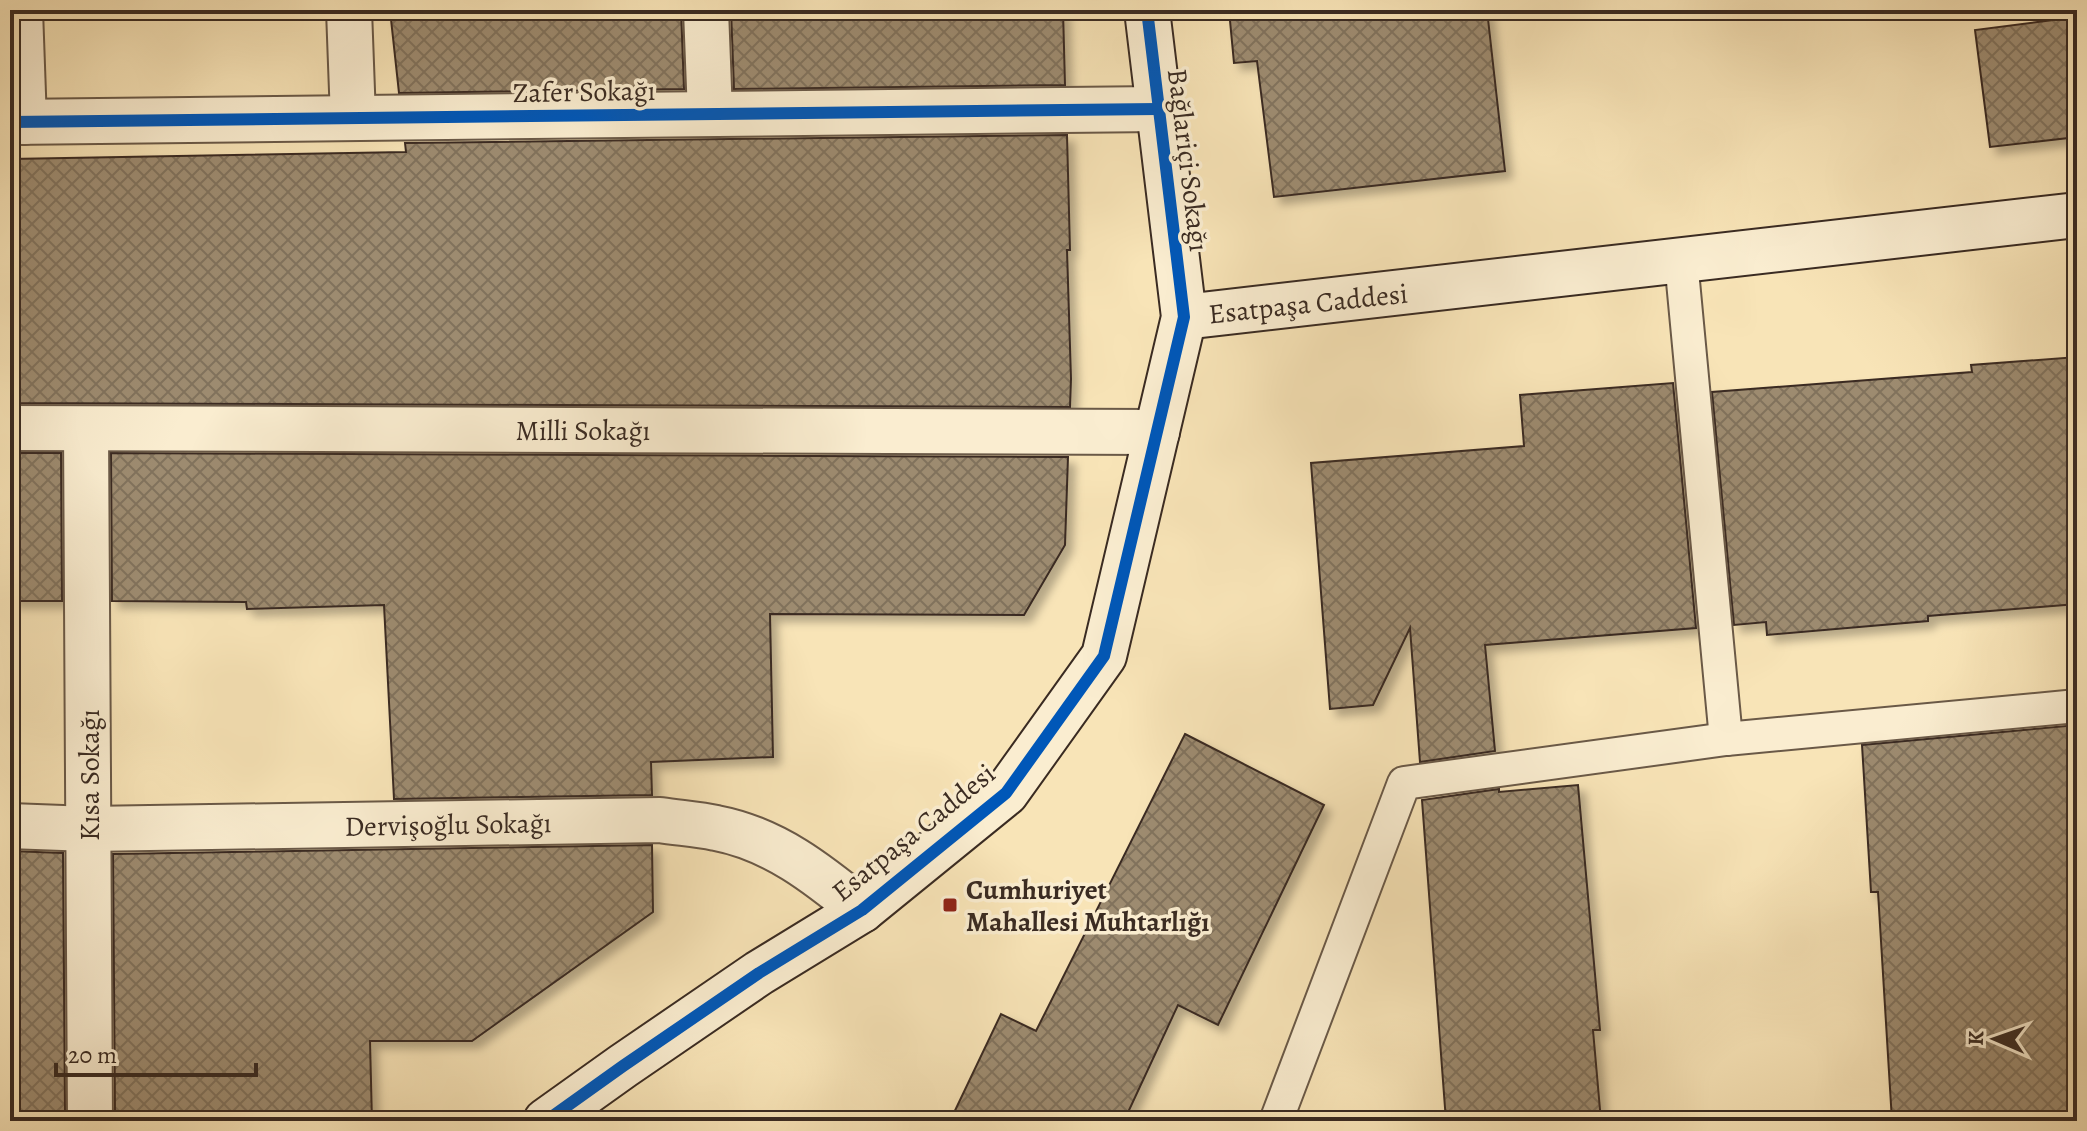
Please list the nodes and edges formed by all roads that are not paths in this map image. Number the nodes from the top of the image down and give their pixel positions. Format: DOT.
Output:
graph roads {
  1 [pos="20,10"];
  2 [pos="349,10"];
  3 [pos="706,10"];
  4 [pos="1147,10"];
  5 [pos="1158,109"];
  6 [pos="710,114"];
  7 [pos="353,118"];
  8 [pos="17,122"];
  9 [pos="2077,215"];
  10 [pos="1681,260"];
  11 [pos="1184,317"];
  12 [pos="10,428"];
  13 [pos="86,429"];
  14 [pos="1157,432"];
  15 [pos="2077,706"];
  16 [pos="1726,739"];
  17 [pos="10,826"];
  18 [pos="89,829"];
  19 [pos="862,910"];
  20 [pos="90,1121"];
  21 [pos="546,1121"];
  22 [pos="1276,1121"];
  1 -- 8 [label="street"];
  2 -- 7 [label="street"];
  3 -- 6 [label="street"];
  4 -- 5 [label="street, Bağlariçi Sokağı"];
  5 -- 6 [label="street, Zafer Sokağı"];
  5 -- 11 [label="street, Bağlariçi Sokağı"];
  6 -- 7 [label="street, Zafer Sokağı"];
  7 -- 8 [label="street, Zafer Sokağı"];
  9 -- 10 [label="street, Esatpaşa Caddesi"];
  10 -- 11 [label="street, Esatpaşa Caddesi"];
  10 -- 16 [label="lane"];
  11 -- 14 [label="street, Esatpaşa Caddesi"];
  12 -- 13 [label="street, Milli Sokağı"];
  13 -- 14 [label="street, Milli Sokağı"];
  13 -- 18 [label="street, Kısa Sokağı"];
  14 -- 19 [label="street, Esatpaşa Caddesi"];
  15 -- 16 [label="lane"];
  16 -- 22 [label="lane"];
  17 -- 18 [label="street, Dervişoğlu Sokağı"];
  18 -- 19 [label="street, Dervişoğlu Sokağı"];
  18 -- 20 [label="street, Kısa Sokağı"];
  19 -- 21 [label="street, Esatpaşa Caddesi"];
}
